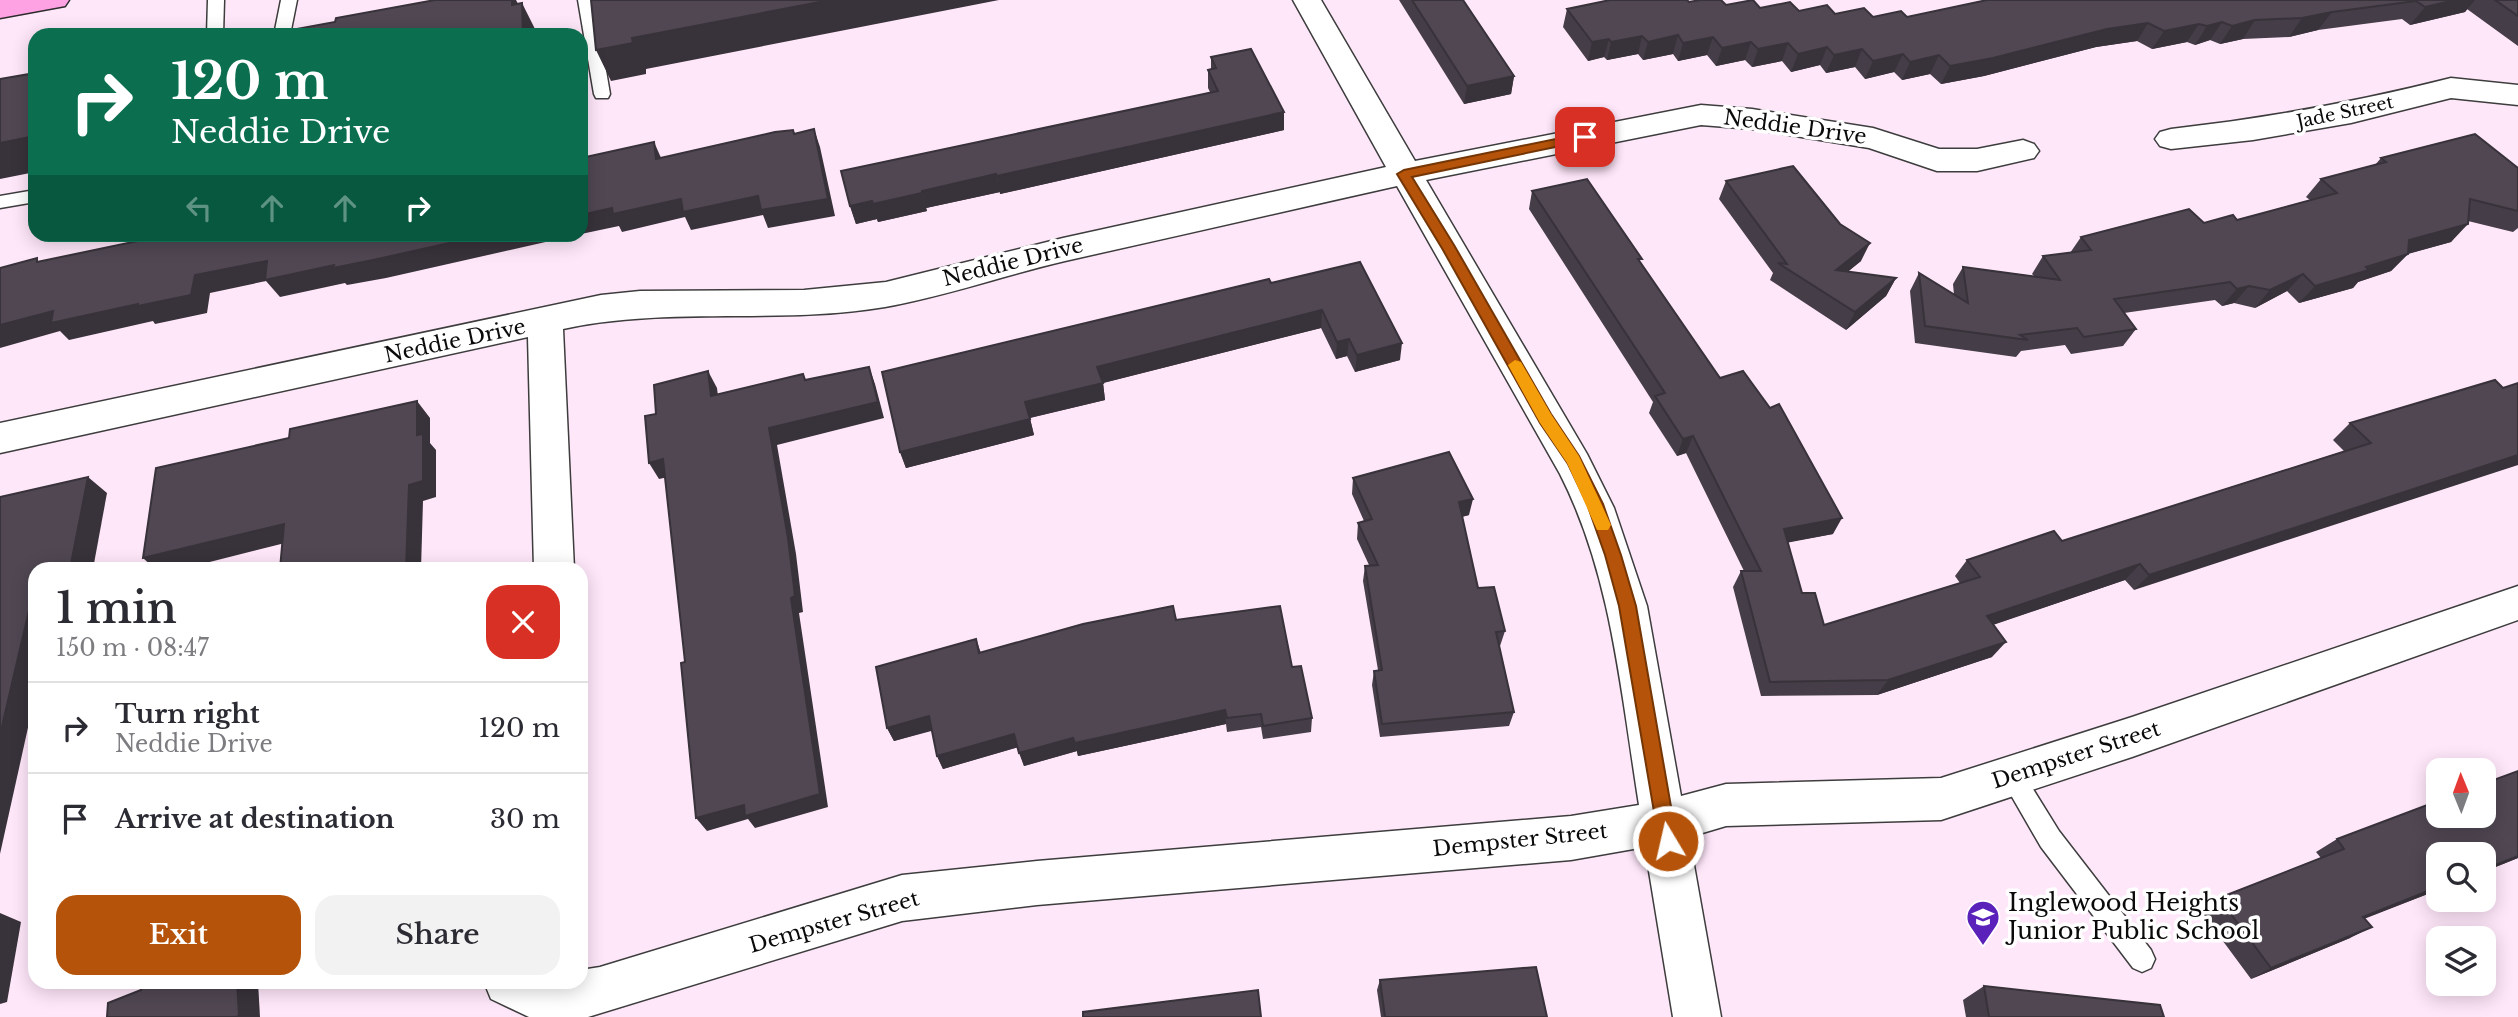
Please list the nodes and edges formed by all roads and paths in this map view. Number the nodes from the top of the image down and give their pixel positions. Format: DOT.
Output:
graph roads {
  1 [pos="55,0"];
  2 [pos="216,0"];
  3 [pos="289,0"];
  4 [pos="586,0"];
  5 [pos="1307,0"];
  6 [pos="0,9"];
  7 [pos="215,28"];
  8 [pos="283,28"];
  9 [pos="601,94"];
  10 [pos="2518,95"];
  11 [pos="2171,139"];
  12 [pos="2023,151"];
  13 [pos="1404,174"];
  14 [pos="28,197"];
  15 [pos="0,202"];
  16 [pos="545,322"];
  17 [pos="0,438"];
  18 [pos="554,562"];
  19 [pos="2518,603"];
  20 [pos="2012,776"];
  21 [pos="1665,822"];
  22 [pos="2142,959"];
  23 [pos="523,989"];
  24 [pos="1697,1017"];
  1 -- 6 [label="main road"];
  2 -- 7 [label="lane"];
  3 -- 8 [label="lane"];
  4 -- 9 [label="lane"];
  5 -- 13 [label="street"];
  10 -- 11 [label="street, Jade Street"];
  12 -- 13 [label="street, Neddie Drive"];
  13 -- 16 [label="street, Neddie Drive"];
  13 -- 21 [label="street"];
  14 -- 15 [label="lane"];
  16 -- 17 [label="street, Neddie Drive"];
  16 -- 18 [label="street"];
  19 -- 20 [label="street, Dempster Street"];
  20 -- 21 [label="street, Dempster Street"];
  20 -- 22 [label="lane"];
  21 -- 23 [label="street, Dempster Street"];
  21 -- 24 [label="street"];
}
